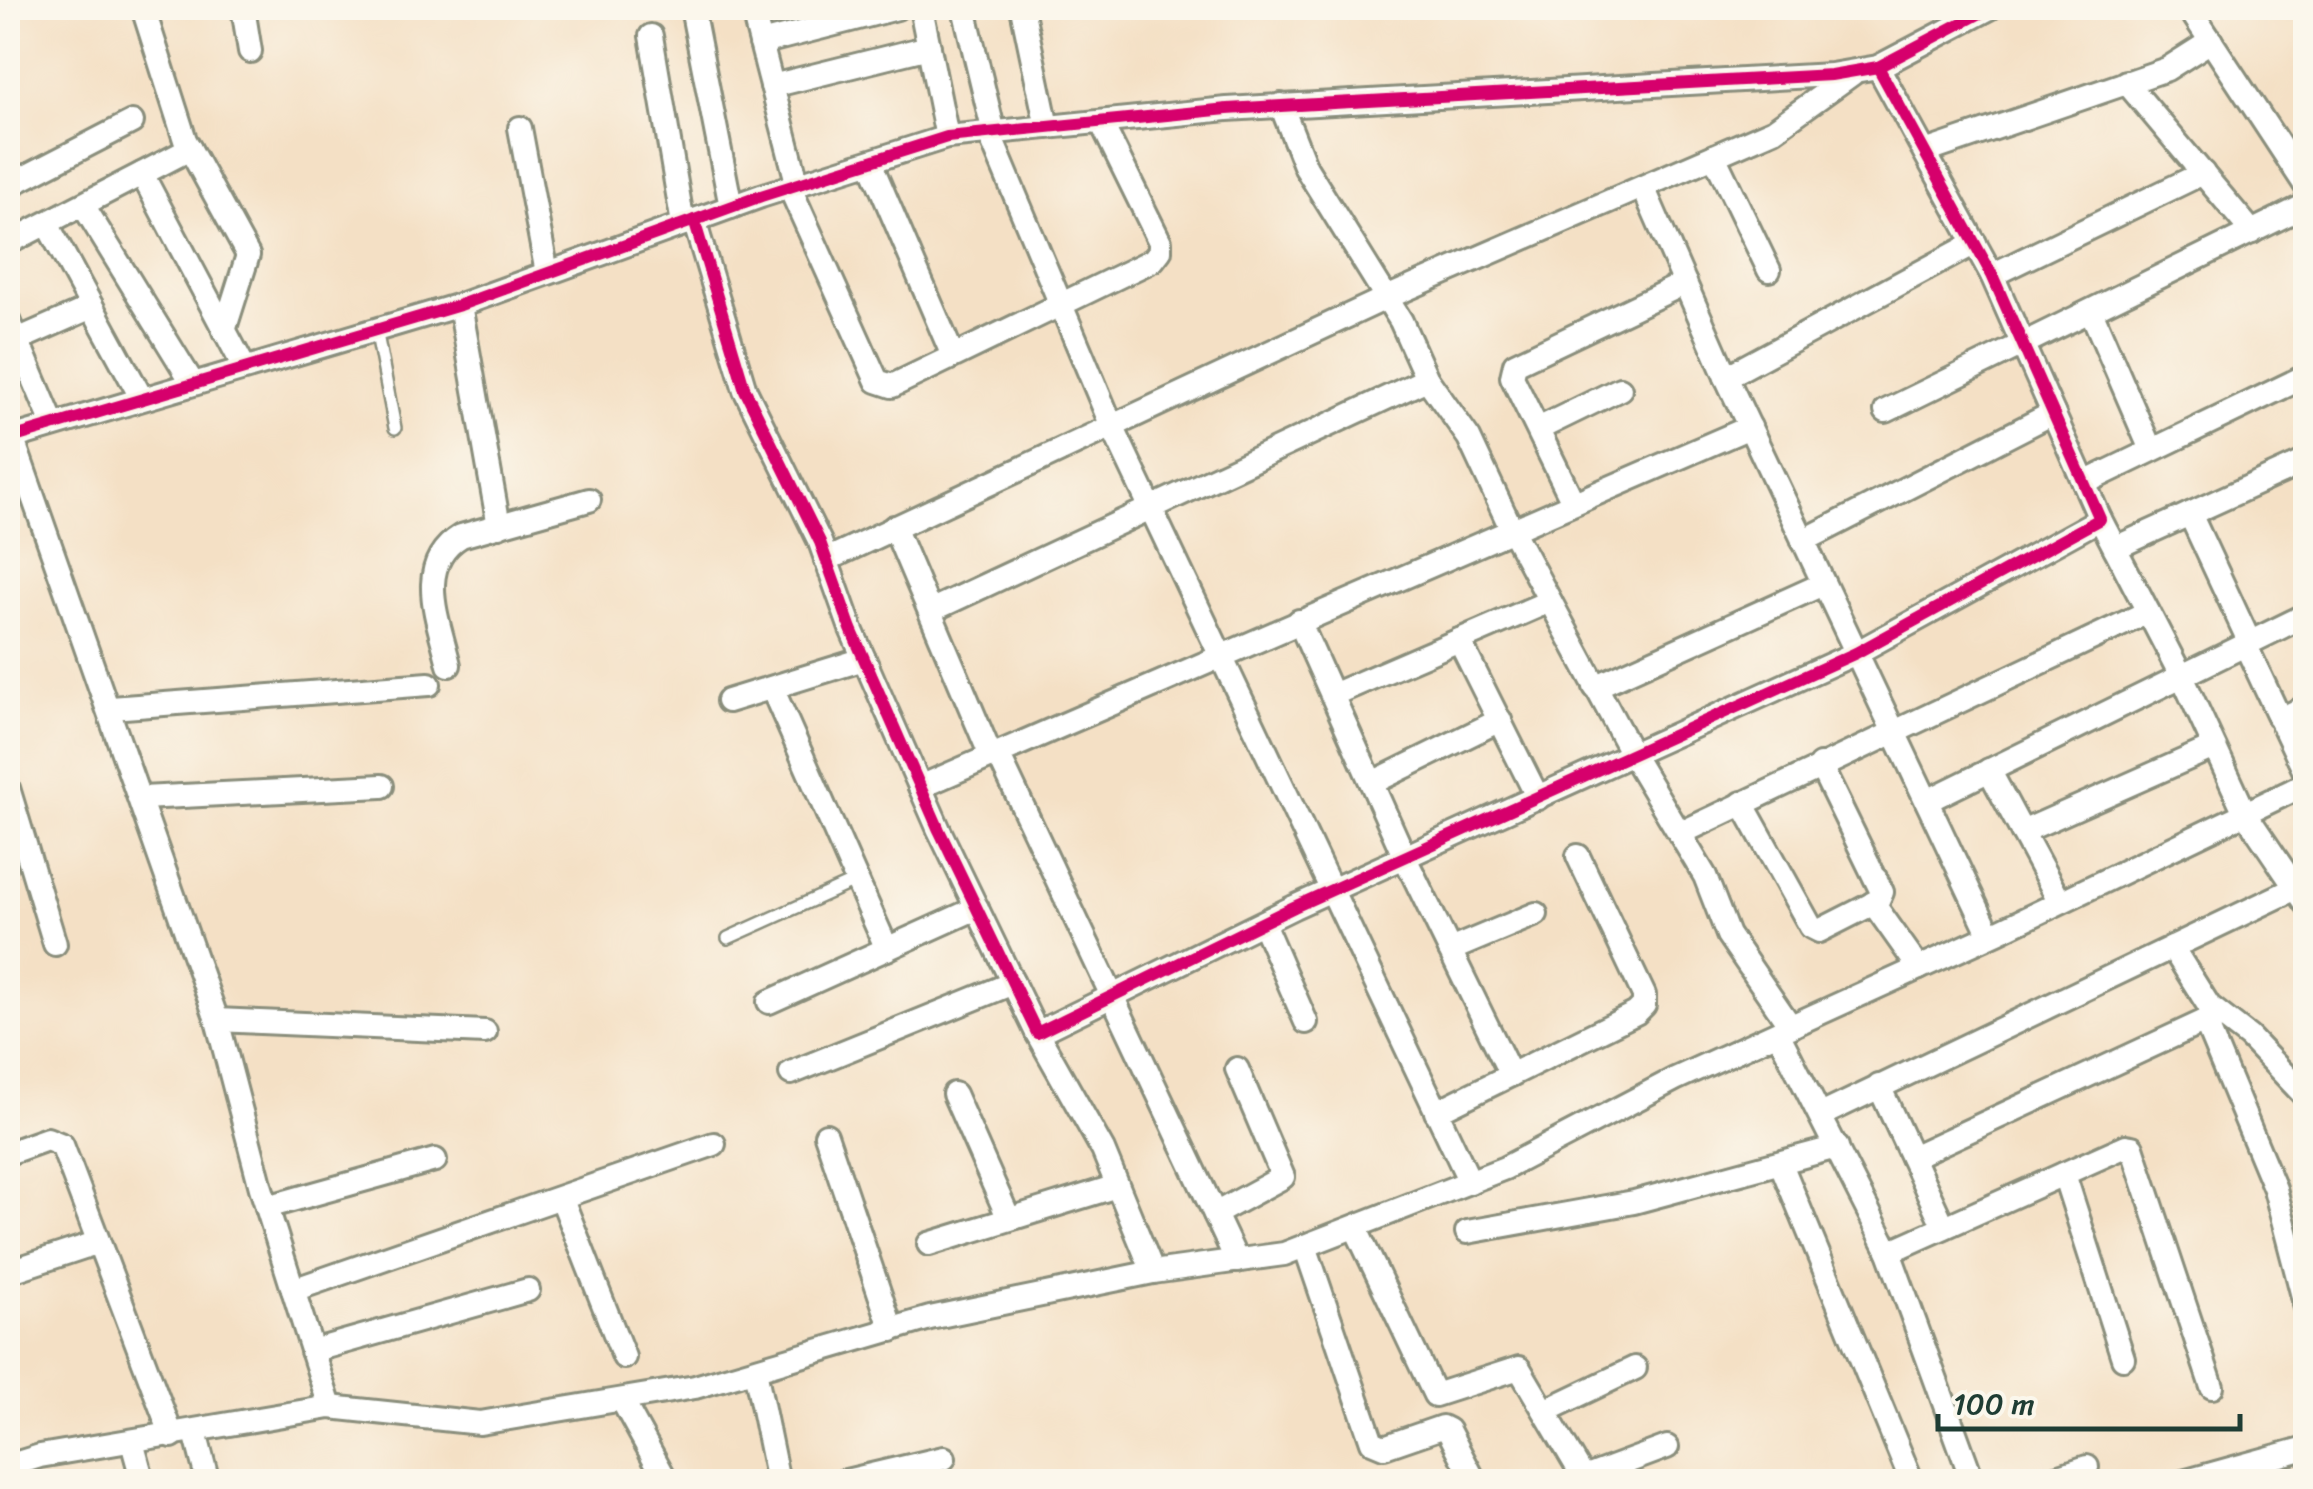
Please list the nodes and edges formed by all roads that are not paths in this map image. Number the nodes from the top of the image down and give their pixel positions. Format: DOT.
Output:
graph roads {
  1 [pos="143,8"];
  2 [pos="243,8"];
  3 [pos="692,8"];
  4 [pos="752,8"];
  5 [pos="897,8"];
  6 [pos="922,8"];
  7 [pos="964,8"];
  8 [pos="1022,8"];
  9 [pos="1990,8"];
  10 [pos="2188,8"];
  11 [pos="651,36"];
  12 [pos="2211,41"];
  13 [pos="761,43"];
  14 [pos="929,47"];
  15 [pos="250,51"];
  16 [pos="1868,69"];
  17 [pos="2126,82"];
  18 [pos="772,86"];
  19 [pos="1280,106"];
  20 [pos="132,122"];
  21 [pos="1101,122"];
  22 [pos="1047,127"];
  23 [pos="520,128"];
  24 [pos="992,133"];
  25 [pos="947,138"];
  26 [pos="190,149"];
  27 [pos="1925,152"];
  28 [pos="1714,156"];
  29 [pos="870,162"];
  30 [pos="2203,173"];
  31 [pos="142,174"];
  32 [pos="8,186"];
  33 [pos="1643,186"];
  34 [pos="2306,186"];
  35 [pos="794,187"];
  36 [pos="2306,205"];
  37 [pos="84,206"];
  38 [pos="731,206"];
  39 [pos="688,222"];
  40 [pos="47,224"];
  41 [pos="2252,232"];
  42 [pos="8,243"];
  43 [pos="1975,243"];
  44 [pos="1769,270"];
  45 [pos="547,273"];
  46 [pos="1992,276"];
  47 [pos="1685,283"];
  48 [pos="1386,298"];
  49 [pos="1061,304"];
  50 [pos="460,305"];
  51 [pos="92,306"];
  52 [pos="2091,311"];
  53 [pos="8,318"];
  54 [pos="376,329"];
  55 [pos="224,331"];
  56 [pos="17,340"];
  57 [pos="2023,344"];
  58 [pos="954,356"];
  59 [pos="244,367"];
  60 [pos="2306,376"];
  61 [pos="1726,377"];
  62 [pos="1427,379"];
  63 [pos="192,382"];
  64 [pos="1620,389"];
  65 [pos="141,397"];
  66 [pos="1886,411"];
  67 [pos="2054,413"];
  68 [pos="52,424"];
  69 [pos="1110,424"];
  70 [pos="1750,427"];
  71 [pos="395,428"];
  72 [pos="1538,429"];
  73 [pos="10,438"];
  74 [pos="2152,450"];
  75 [pos="2306,461"];
  76 [pos="2084,483"];
  77 [pos="589,500"];
  78 [pos="1573,502"];
  79 [pos="1152,508"];
  80 [pos="2190,514"];
  81 [pos="2100,519"];
  82 [pos="499,526"];
  83 [pos="894,527"];
  84 [pos="1511,528"];
  85 [pos="1803,541"];
  86 [pos="2116,548"];
  87 [pos="826,560"];
  88 [pos="1823,584"];
  89 [pos="1550,601"];
  90 [pos="930,611"];
  91 [pos="2148,612"];
  92 [pos="2306,615"];
  93 [pos="1299,622"];
  94 [pos="1459,640"];
  95 [pos="2247,643"];
  96 [pos="1856,654"];
  97 [pos="1220,656"];
  98 [pos="864,659"];
  99 [pos="449,665"];
  100 [pos="2180,674"];
  101 [pos="428,684"];
  102 [pos="1596,687"];
  103 [pos="772,688"];
  104 [pos="1332,695"];
  105 [pos="728,701"];
  106 [pos="2306,707"];
  107 [pos="110,708"];
  108 [pos="2280,719"];
  109 [pos="1500,720"];
  110 [pos="1893,730"];
  111 [pos="2214,746"];
  112 [pos="1632,754"];
  113 [pos="994,755"];
  114 [pos="1820,765"];
  115 [pos="1989,770"];
  116 [pos="2306,774"];
  117 [pos="1372,783"];
  118 [pos="2306,784"];
  119 [pos="382,786"];
  120 [pos="920,787"];
  121 [pos="8,788"];
  122 [pos="142,798"];
  123 [pos="1538,798"];
  124 [pos="1927,802"];
  125 [pos="1742,803"];
  126 [pos="2245,812"];
  127 [pos="12,817"];
  128 [pos="2022,832"];
  129 [pos="1680,833"];
  130 [pos="1578,856"];
  131 [pos="1406,858"];
  132 [pos="856,880"];
  133 [pos="1332,890"];
  134 [pos="2300,896"];
  135 [pos="2059,900"];
  136 [pos="1874,903"];
  137 [pos="977,908"];
  138 [pos="1536,914"];
  139 [pos="1263,923"];
  140 [pos="1990,935"];
  141 [pos="728,938"];
  142 [pos="55,944"];
  143 [pos="2172,947"];
  144 [pos="887,948"];
  145 [pos="1450,950"];
  146 [pos="1919,968"];
  147 [pos="1013,984"];
  148 [pos="1113,996"];
  149 [pos="768,1002"];
  150 [pos="2211,1018"];
  151 [pos="217,1020"];
  152 [pos="1306,1022"];
  153 [pos="1785,1030"];
  154 [pos="485,1032"];
  155 [pos="1037,1033"];
  156 [pos="1237,1069"];
  157 [pos="791,1073"];
  158 [pos="1511,1075"];
  159 [pos="1879,1086"];
  160 [pos="954,1094"];
  161 [pos="2306,1097"];
  162 [pos="1436,1112"];
  163 [pos="1821,1115"];
  164 [pos="826,1134"];
  165 [pos="714,1144"];
  166 [pos="1836,1147"];
  167 [pos="8,1153"];
  168 [pos="1912,1157"];
  169 [pos="435,1160"];
  170 [pos="1782,1164"];
  171 [pos="2064,1174"];
  172 [pos="1470,1182"];
  173 [pos="1117,1186"];
  174 [pos="562,1200"];
  175 [pos="267,1207"];
  176 [pos="1215,1214"];
  177 [pos="1009,1219"];
  178 [pos="1355,1227"];
  179 [pos="1944,1227"];
  180 [pos="1467,1232"];
  181 [pos="96,1243"];
  182 [pos="929,1244"];
  183 [pos="1305,1246"];
  184 [pos="1889,1252"];
  185 [pos="1237,1261"];
  186 [pos="8,1272"];
  187 [pos="1154,1272"];
  188 [pos="2303,1281"];
  189 [pos="294,1290"];
  190 [pos="528,1290"];
  191 [pos="2306,1308"];
  192 [pos="892,1330"];
  193 [pos="312,1350"];
  194 [pos="624,1357"];
  195 [pos="2123,1358"];
  196 [pos="1635,1368"];
  197 [pos="755,1370"];
  198 [pos="2212,1386"];
  199 [pos="622,1400"];
  200 [pos="330,1407"];
  201 [pos="1544,1411"];
  202 [pos="183,1434"];
  203 [pos="132,1442"];
  204 [pos="1667,1448"];
  205 [pos="2306,1448"];
  206 [pos="944,1458"];
  207 [pos="8,1466"];
  208 [pos="2088,1467"];
  209 [pos="896,1476"];
  210 [pos="143,1482"];
  211 [pos="208,1482"];
  212 [pos="667,1482"];
  213 [pos="778,1482"];
  214 [pos="842,1482"];
  215 [pos="1476,1482"];
  216 [pos="1912,1482"];
  217 [pos="1973,1482"];
  218 [pos="2042,1482"];
  219 [pos="2183,1482"];
  1 -- 26 [label="street"];
  2 -- 15 [label="street"];
  3 -- 38 [label="street"];
  4 -- 13 [label="street"];
  5 -- 13 [label="street"];
  6 -- 14 [label="street"];
  7 -- 24 [label="street"];
  8 -- 22 [label="street"];
  9 -- 16 [label="street"];
  10 -- 12 [label="street"];
  11 -- 39 [label="street"];
  12 -- 17 [label="street"];
  12 -- 34 [label="street"];
  13 -- 18 [label="street"];
  14 -- 18 [label="street"];
  14 -- 25 [label="street"];
  16 -- 19 [label="street"];
  16 -- 27 [label="street"];
  16 -- 28 [label="street"];
  17 -- 27 [label="street"];
  17 -- 30 [label="street"];
  18 -- 35 [label="street"];
  19 -- 21 [label="street"];
  19 -- 48 [label="street"];
  20 -- 32 [label="street"];
  21 -- 22 [label="street"];
  21 -- 49 [label="street"];
  22 -- 24 [label="street"];
  23 -- 45 [label="street"];
  24 -- 25 [label="street"];
  24 -- 49 [label="street"];
  25 -- 29 [label="street"];
  26 -- 31 [label="street"];
  26 -- 55 [label="street"];
  27 -- 43 [label="street"];
  28 -- 33 [label="street"];
  28 -- 44 [label="street"];
  29 -- 35 [label="street"];
  29 -- 58 [label="street"];
  30 -- 41 [label="street"];
  30 -- 46 [label="street"];
  31 -- 37 [label="street"];
  31 -- 55 [label="street"];
  33 -- 47 [label="street"];
  33 -- 48 [label="street"];
  35 -- 38 [label="street"];
  35 -- 58 [label="street"];
  36 -- 41 [label="street"];
  37 -- 40 [label="street"];
  37 -- 63 [label="street"];
  38 -- 39 [label="street"];
  39 -- 45 [label="street"];
  39 -- 87 [label="street"];
  40 -- 42 [label="street"];
  40 -- 51 [label="street"];
  41 -- 52 [label="street"];
  43 -- 46 [label="street"];
  43 -- 61 [label="street"];
  45 -- 50 [label="street"];
  46 -- 57 [label="street"];
  47 -- 61 [label="street"];
  47 -- 72 [label="street"];
  48 -- 62 [label="street"];
  48 -- 69 [label="street"];
  49 -- 58 [label="street"];
  49 -- 69 [label="street"];
  50 -- 54 [label="street"];
  50 -- 82 [label="street"];
  51 -- 56 [label="street"];
  51 -- 65 [label="street"];
  52 -- 57 [label="street"];
  52 -- 74 [label="street"];
  53 -- 56 [label="street"];
  54 -- 59 [label="street"];
  54 -- 71 [label="lane"];
  55 -- 59 [label="street"];
  56 -- 68 [label="street"];
  57 -- 66 [label="street"];
  57 -- 67 [label="street"];
  59 -- 63 [label="street"];
  60 -- 74 [label="street"];
  61 -- 70 [label="street"];
  62 -- 79 [label="street"];
  62 -- 84 [label="street"];
  63 -- 65 [label="street"];
  64 -- 72 [label="street"];
  65 -- 68 [label="street"];
  67 -- 76 [label="street"];
  67 -- 85 [label="street"];
  68 -- 73 [label="street"];
  69 -- 79 [label="street"];
  69 -- 83 [label="street"];
  70 -- 78 [label="street"];
  70 -- 85 [label="street"];
  72 -- 78 [label="street"];
  73 -- 107 [label="street"];
  74 -- 76 [label="street"];
  75 -- 80 [label="street"];
  76 -- 81 [label="street"];
  77 -- 82 [label="street"];
  78 -- 84 [label="street"];
  79 -- 90 [label="street"];
  79 -- 97 [label="street"];
  80 -- 86 [label="street"];
  80 -- 95 [label="street"];
  81 -- 86 [label="street"];
  81 -- 96 [label="street"];
  82 -- 99 [label="street"];
  83 -- 87 [label="street"];
  83 -- 90 [label="street"];
  84 -- 89 [label="street"];
  84 -- 93 [label="street"];
  85 -- 88 [label="street"];
  86 -- 91 [label="street"];
  87 -- 98 [label="street"];
  88 -- 96 [label="street"];
  88 -- 102 [label="street"];
  89 -- 94 [label="street"];
  89 -- 102 [label="street"];
  90 -- 113 [label="street"];
  91 -- 100 [label="street"];
  91 -- 110 [label="street"];
  92 -- 95 [label="street"];
  93 -- 97 [label="street"];
  93 -- 104 [label="street"];
  94 -- 104 [label="street"];
  94 -- 109 [label="street"];
  95 -- 100 [label="street"];
  95 -- 108 [label="street"];
  96 -- 110 [label="street"];
  96 -- 112 [label="street"];
  97 -- 113 [label="street"];
  97 -- 133 [label="street"];
  98 -- 103 [label="street"];
  98 -- 120 [label="street"];
  100 -- 111 [label="street"];
  100 -- 115 [label="street"];
  101 -- 107 [label="street"];
  102 -- 112 [label="street"];
  103 -- 105 [label="street"];
  103 -- 132 [label="street"];
  104 -- 117 [label="street"];
  106 -- 108 [label="street"];
  107 -- 122 [label="street"];
  108 -- 116 [label="street"];
  109 -- 117 [label="street"];
  109 -- 123 [label="street"];
  110 -- 114 [label="street"];
  110 -- 124 [label="street"];
  111 -- 126 [label="street"];
  111 -- 128 [label="street"];
  112 -- 123 [label="street"];
  112 -- 129 [label="street"];
  113 -- 120 [label="street"];
  113 -- 148 [label="street"];
  114 -- 125 [label="street"];
  114 -- 136 [label="street"];
  115 -- 124 [label="street"];
  115 -- 128 [label="street"];
  117 -- 131 [label="street"];
  118 -- 126 [label="street"];
  119 -- 122 [label="street"];
  120 -- 137 [label="street"];
  121 -- 127 [label="street"];
  122 -- 151 [label="street"];
  123 -- 131 [label="street"];
  124 -- 140 [label="street"];
  125 -- 129 [label="street"];
  125 -- 136 [label="street"];
  126 -- 134 [label="street"];
  126 -- 135 [label="street"];
  127 -- 142 [label="street"];
  128 -- 135 [label="street"];
  129 -- 153 [label="street"];
  130 -- 158 [label="street"];
  131 -- 133 [label="street"];
  131 -- 145 [label="street"];
  132 -- 141 [label="lane"];
  132 -- 144 [label="street"];
  133 -- 139 [label="street"];
  133 -- 162 [label="street"];
  134 -- 143 [label="street"];
  135 -- 140 [label="street"];
  136 -- 146 [label="street"];
  137 -- 144 [label="street"];
  137 -- 147 [label="street"];
  138 -- 145 [label="street"];
  139 -- 148 [label="street"];
  139 -- 152 [label="street"];
  140 -- 146 [label="street"];
  143 -- 150 [label="street"];
  143 -- 159 [label="street"];
  144 -- 149 [label="street"];
  145 -- 158 [label="street"];
  146 -- 153 [label="street"];
  147 -- 155 [label="street"];
  147 -- 157 [label="street"];
  148 -- 155 [label="street"];
  148 -- 176 [label="street"];
  150 -- 161 [label="street"];
  150 -- 168 [label="street"];
  150 -- 188 [label="street"];
  151 -- 154 [label="street"];
  151 -- 175 [label="street"];
  153 -- 163 [label="street"];
  153 -- 172 [label="street"];
  155 -- 173 [label="street"];
  156 -- 176 [label="street"];
  158 -- 162 [label="street"];
  159 -- 163 [label="street"];
  159 -- 168 [label="street"];
  160 -- 177 [label="street"];
  162 -- 172 [label="street"];
  163 -- 166 [label="street"];
  164 -- 192 [label="street"];
  165 -- 174 [label="street"];
  166 -- 170 [label="street"];
  166 -- 184 [label="street"];
  167 -- 181 [label="street"];
  168 -- 179 [label="street"];
  169 -- 175 [label="street"];
  170 -- 180 [label="street"];
  170 -- 216 [label="street"];
  171 -- 179 [label="street"];
  171 -- 195 [label="street"];
  171 -- 198 [label="street"];
  172 -- 178 [label="street"];
  173 -- 177 [label="street"];
  173 -- 187 [label="street"];
  174 -- 189 [label="street"];
  174 -- 194 [label="street"];
  175 -- 189 [label="street"];
  176 -- 185 [label="street"];
  177 -- 182 [label="street"];
  178 -- 183 [label="street"];
  178 -- 201 [label="street"];
  179 -- 184 [label="street"];
  181 -- 186 [label="street"];
  181 -- 202 [label="street"];
  183 -- 185 [label="street"];
  183 -- 215 [label="street"];
  184 -- 217 [label="street"];
  185 -- 187 [label="street"];
  187 -- 192 [label="street"];
  188 -- 191 [label="street"];
  189 -- 193 [label="street"];
  190 -- 193 [label="street"];
  192 -- 197 [label="street"];
  193 -- 200 [label="street"];
  196 -- 201 [label="street"];
  197 -- 199 [label="street"];
  197 -- 213 [label="street"];
  199 -- 200 [label="street"];
  199 -- 212 [label="street"];
  200 -- 202 [label="street"];
  201 -- 204 [label="street"];
  202 -- 203 [label="street"];
  202 -- 211 [label="street"];
  203 -- 207 [label="street"];
  203 -- 210 [label="street"];
  205 -- 219 [label="street"];
  206 -- 209 [label="street"];
  208 -- 218 [label="street"];
  209 -- 214 [label="street"];
}
